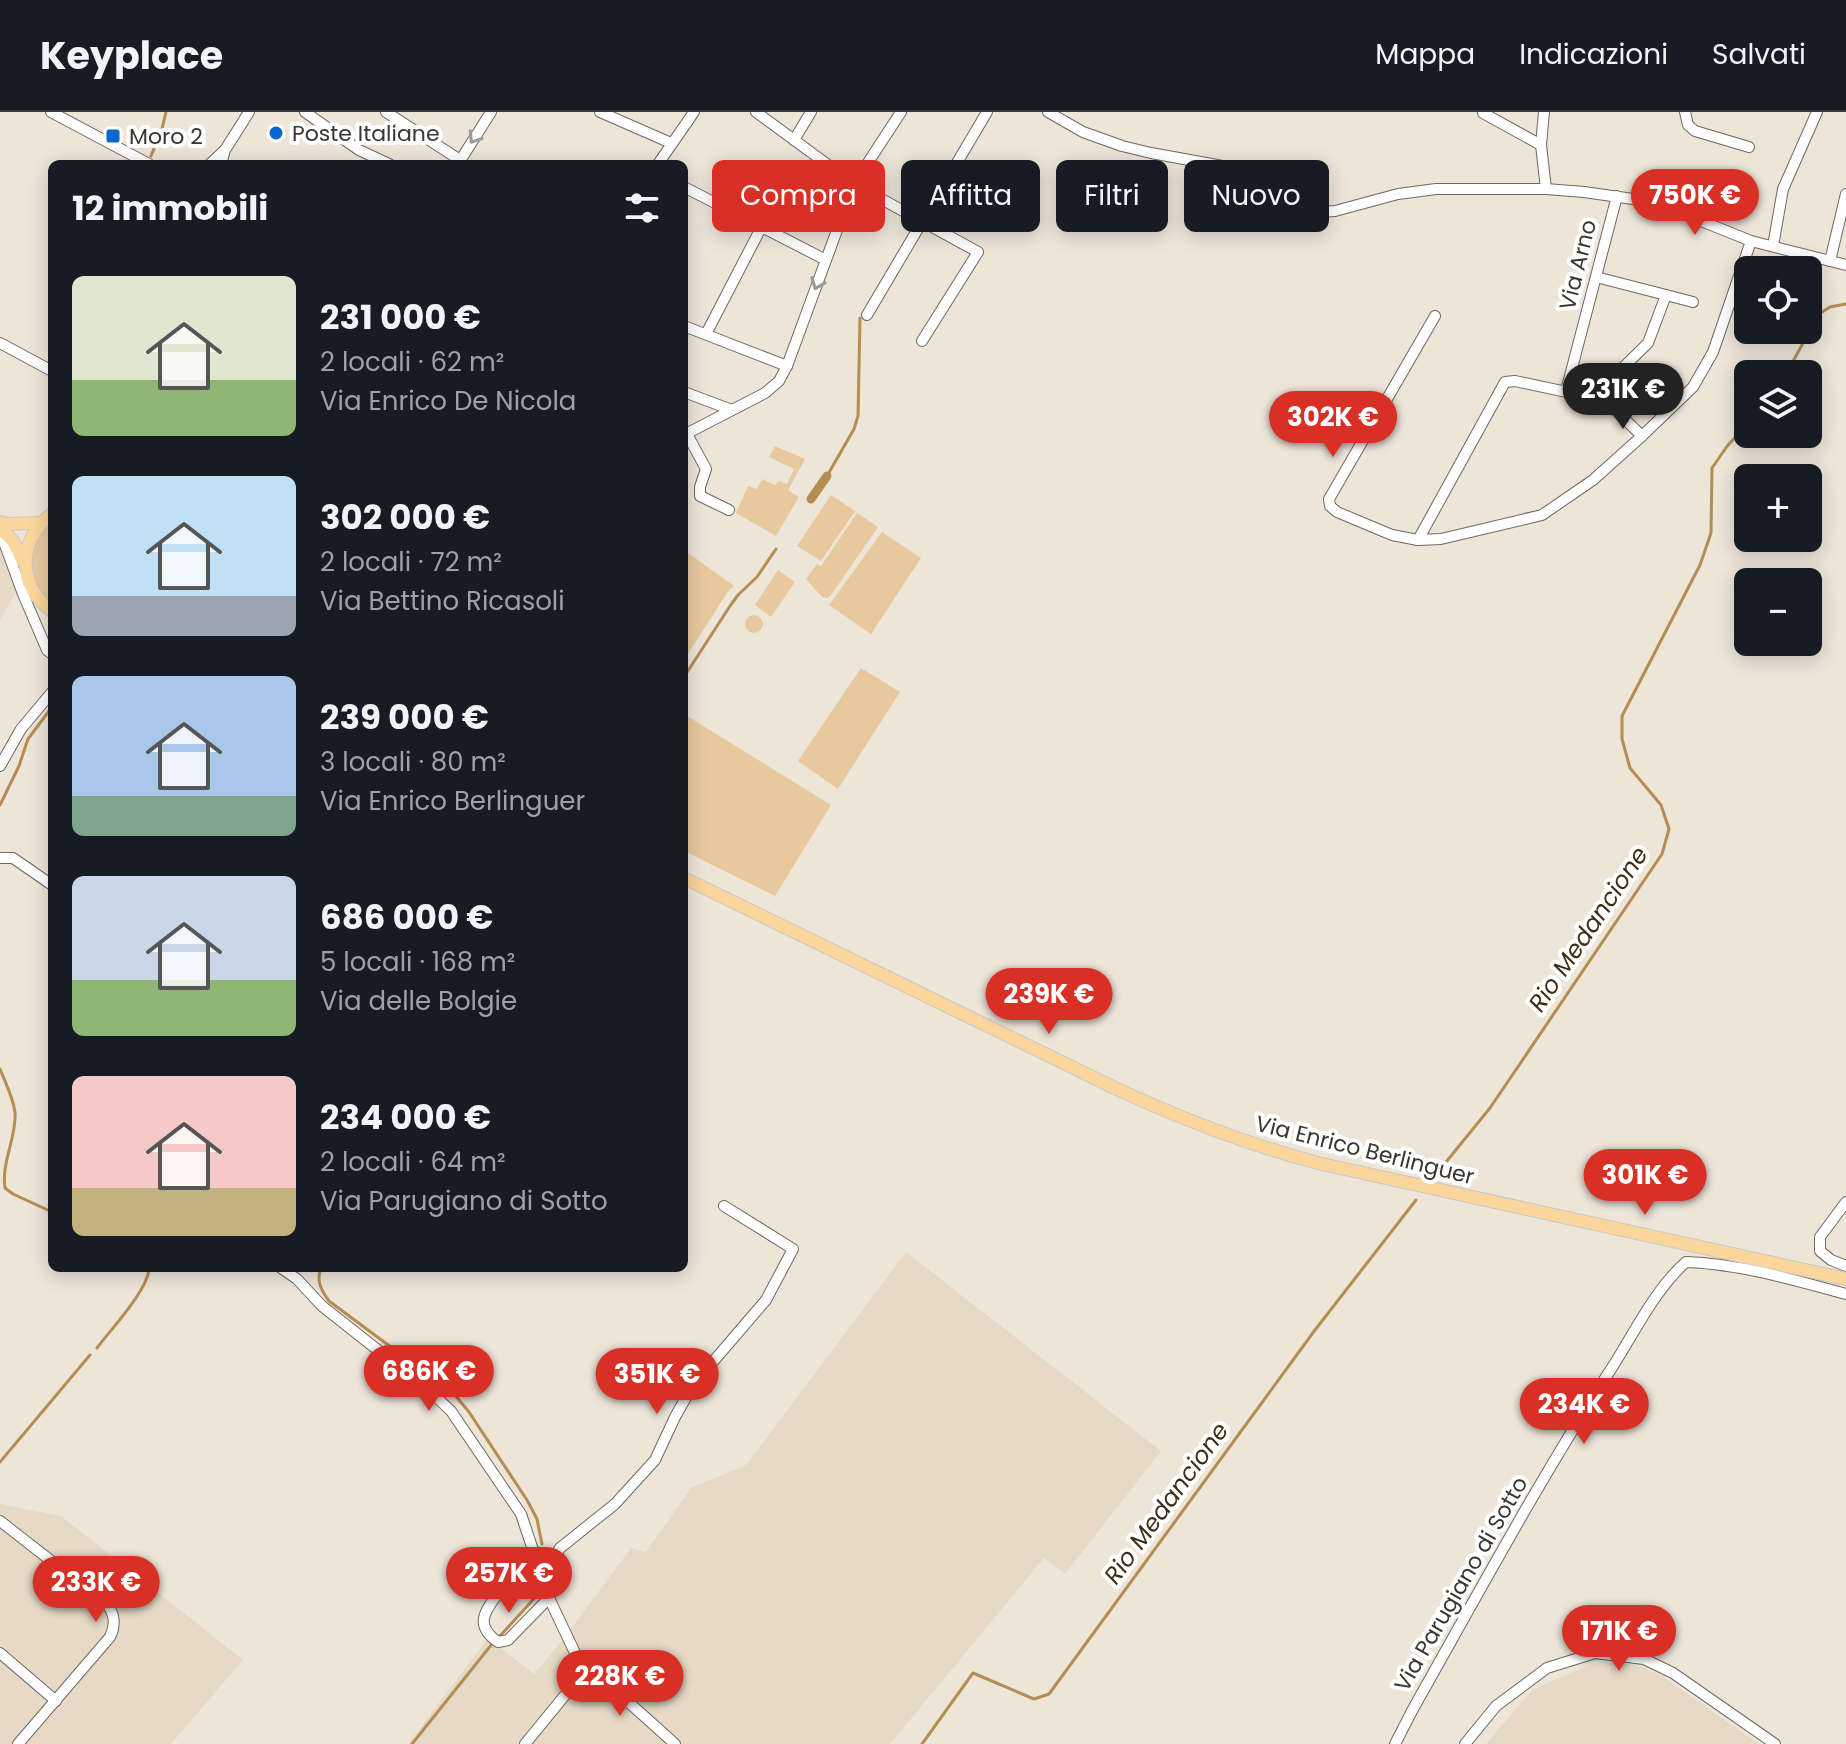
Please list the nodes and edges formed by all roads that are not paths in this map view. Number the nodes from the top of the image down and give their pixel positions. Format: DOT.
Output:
graph roads {
  1 [pos="51,112"];
  2 [pos="305,112"];
  3 [pos="386,112"];
  4 [pos="491,112"];
  5 [pos="600,112"];
  6 [pos="694,112"];
  7 [pos="756,112"];
  8 [pos="811,112"];
  9 [pos="901,112"];
  10 [pos="987,112"];
  11 [pos="1048,112"];
  12 [pos="1544,112"];
  13 [pos="1685,112"];
  14 [pos="1817,112"];
  15 [pos="248,113"];
  16 [pos="1483,113"];
  17 [pos="794,140"];
  18 [pos="671,143"];
  19 [pos="1541,145"];
  20 [pos="1749,147"];
  21 [pos="225,150"];
  22 [pos="141,160"];
  23 [pos="214,160"];
  24 [pos="222,160"];
  25 [pos="381,160"];
  26 [pos="456,160"];
  27 [pos="460,160"];
  28 [pos="660,160"];
  29 [pos="821,160"];
  30 [pos="870,160"];
  31 [pos="959,160"];
  32 [pos="688,189"];
  33 [pos="1546,189"];
  34 [pos="1846,194"];
  35 [pos="1617,196"];
  36 [pos="712,201"];
  37 [pos="759,232"];
  38 [pos="772,232"];
  39 [pos="836,232"];
  40 [pos="916,232"];
  41 [pos="943,232"];
  42 [pos="1751,241"];
  43 [pos="1773,246"];
  44 [pos="826,260"];
  45 [pos="1830,261"];
  46 [pos="1846,265"];
  47 [pos="1596,277"];
  48 [pos="1666,295"];
  49 [pos="1693,302"];
  50 [pos="867,315"];
  51 [pos="1435,316"];
  52 [pos="688,327"];
  53 [pos="706,334"];
  54 [pos="922,341"];
  55 [pos="0,343"];
  56 [pos="787,366"];
  57 [pos="48,369"];
  58 [pos="1566,391"];
  59 [pos="688,394"];
  60 [pos="1593,397"];
  61 [pos="732,410"];
  62 [pos="688,433"];
  63 [pos="1642,436"];
  64 [pos="688,438"];
  65 [pos="729,510"];
  66 [pos="48,517"];
  67 [pos="0,522"];
  68 [pos="41,523"];
  69 [pos="0,528"];
  70 [pos="0,540"];
  71 [pos="1418,540"];
  72 [pos="25,566"];
  73 [pos="48,608"];
  74 [pos="48,651"];
  75 [pos="48,697"];
  76 [pos="0,766"];
  77 [pos="0,858"];
  78 [pos="688,880"];
  79 [pos="48,882"];
  80 [pos="1846,1202"];
  81 [pos="724,1206"];
  82 [pos="1846,1266"];
  83 [pos="287,1272"];
  84 [pos="1846,1279"];
  85 [pos="1846,1294"];
  86 [pos="0,1521"];
  87 [pos="545,1585"];
  88 [pos="502,1588"];
  89 [pos="549,1598"];
  90 [pos="0,1653"];
  91 [pos="588,1667"];
  92 [pos="56,1701"];
  93 [pos="18,1744"];
  94 [pos="525,1744"];
  95 [pos="675,1744"];
  96 [pos="1395,1744"];
  97 [pos="1465,1744"];
  98 [pos="1775,1744"];
  1 -- 22 [label="street"];
  2 -- 25 [label="street"];
  3 -- 26 [label="street"];
  4 -- 27 [label="street, one-way"];
  5 -- 18 [label="street"];
  6 -- 18 [label="street"];
  7 -- 17 [label="street"];
  8 -- 17 [label="street"];
  9 -- 30 [label="street"];
  10 -- 31 [label="street"];
  11 -- 33 [label="street"];
  12 -- 19 [label="street"];
  13 -- 20 [label="street"];
  14 -- 43 [label="street"];
  15 -- 21 [label="street"];
  16 -- 19 [label="street"];
  17 -- 29 [label="street"];
  18 -- 28 [label="street"];
  19 -- 33 [label="street"];
  21 -- 23 [label="street"];
  21 -- 24 [label="street"];
  32 -- 36 [label="street"];
  33 -- 35 [label="street"];
  34 -- 45 [label="street"];
  35 -- 42 [label="street"];
  35 -- 47 [label="street, Via Arno"];
  37 -- 53 [label="street"];
  38 -- 44 [label="street"];
  39 -- 44 [label="street"];
  40 -- 50 [label="street"];
  41 -- 54 [label="street"];
  42 -- 43 [label="street"];
  42 -- 63 [label="street"];
  43 -- 45 [label="street"];
  44 -- 56 [label="street, one-way"];
  45 -- 46 [label="street"];
  47 -- 48 [label="street"];
  47 -- 58 [label="street, Via Arno"];
  48 -- 49 [label="street"];
  48 -- 60 [label="street"];
  51 -- 71 [label="street"];
  52 -- 53 [label="street"];
  53 -- 56 [label="street"];
  55 -- 57 [label="street"];
  56 -- 61 [label="street"];
  58 -- 60 [label="street"];
  58 -- 71 [label="street"];
  59 -- 61 [label="street"];
  60 -- 63 [label="street"];
  61 -- 62 [label="street"];
  63 -- 71 [label="street"];
  64 -- 65 [label="street"];
  66 -- 68 [label="main road"];
  67 -- 68 [label="main road"];
  68 -- 72 [label="main road"];
  69 -- 72 [label="main road"];
  70 -- 74 [label="street"];
  72 -- 73 [label="main road"];
  75 -- 76 [label="street"];
  77 -- 79 [label="street"];
  78 -- 84 [label="main road, Via Enrico Berlinguer"];
  80 -- 82 [label="street"];
  81 -- 87 [label="street"];
  83 -- 87 [label="street"];
  85 -- 96 [label="street, Via Parugiano di Sotto"];
  86 -- 92 [label="street"];
  87 -- 89 [label="street"];
  88 -- 89 [label="street"];
  89 -- 91 [label="street"];
  90 -- 92 [label="street"];
  91 -- 94 [label="street"];
  91 -- 95 [label="street"];
  92 -- 93 [label="street"];
  97 -- 98 [label="street"];
}
